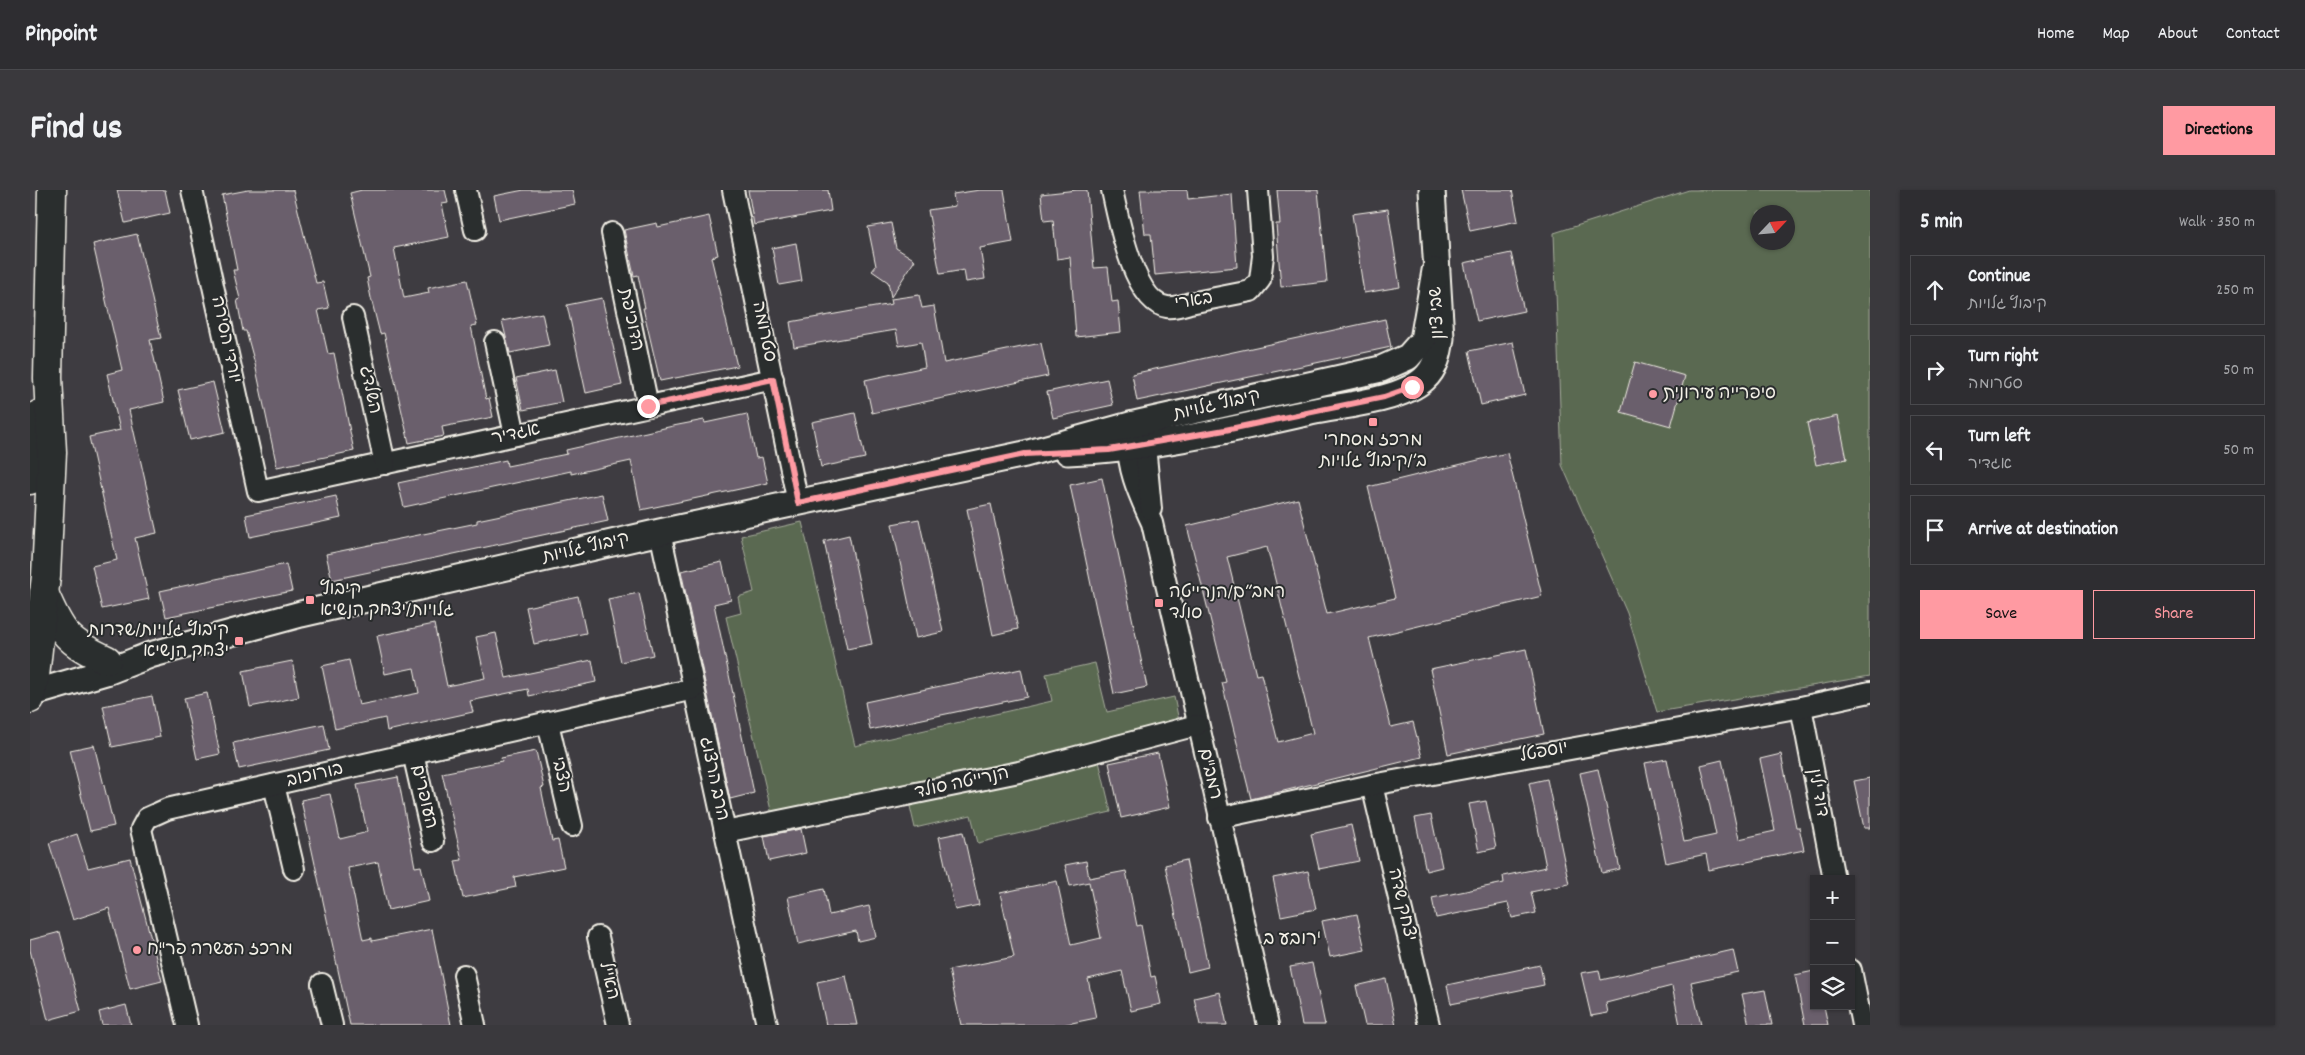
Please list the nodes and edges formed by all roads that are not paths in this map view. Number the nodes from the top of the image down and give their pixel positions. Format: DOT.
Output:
graph roads {
  1 [pos="52,190"];
  2 [pos="192,190"];
  3 [pos="466,190"];
  4 [pos="733,190"];
  5 [pos="1112,190"];
  6 [pos="1258,190"];
  7 [pos="1432,190"];
  8 [pos="475,230"];
  9 [pos="612,233"];
  10 [pos="1435,271"];
  11 [pos="353,317"];
  12 [pos="495,342"];
  13 [pos="1439,356"];
  14 [pos="1408,357"];
  15 [pos="48,378"];
  16 [pos="773,379"];
  17 [pos="648,406"];
  18 [pos="515,435"];
  19 [pos="1134,439"];
  20 [pos="385,464"];
  21 [pos="30,480"];
  22 [pos="258,491"];
  23 [pos="798,503"];
  24 [pos="660,532"];
  25 [pos="44,593"];
  26 [pos="150,656"];
  27 [pos="107,660"];
  28 [pos="31,688"];
  29 [pos="694,689"];
  30 [pos="1870,692"];
  31 [pos="1801,708"];
  32 [pos="548,723"];
  33 [pos="1197,725"];
  34 [pos="413,753"];
  35 [pos="274,785"];
  36 [pos="1372,785"];
  37 [pos="1219,818"];
  38 [pos="572,826"];
  39 [pos="725,832"];
  40 [pos="433,841"];
  41 [pos="294,870"];
  42 [pos="1833,875"];
  43 [pos="598,938"];
  44 [pos="464,975"];
  45 [pos="322,984"];
  46 [pos="1855,990"];
  47 [pos="187,1025"];
  48 [pos="332,1025"];
  49 [pos="475,1025"];
  50 [pos="618,1025"];
  51 [pos="767,1025"];
  52 [pos="1268,1025"];
  53 [pos="1429,1025"];
  54 [pos="1862,1025"];
  1 -- 15 [label="main road"];
  2 -- 22 [label="street, יורדי הסירה"];
  3 -- 8 [label="street"];
  4 -- 16 [label="street, סטרומה"];
  5 -- 6 [label="street, בארי"];
  7 -- 10 [label="street, שבי ציון"];
  9 -- 17 [label="street, הדוכיפת"];
  10 -- 13 [label="street, שבי ציון"];
  10 -- 14 [label="street, שבי ציון"];
  11 -- 20 [label="street, השלדג"];
  12 -- 18 [label="street"];
  13 -- 19 [label="street, קיבוץ גלויות"];
  14 -- 19 [label="street, קיבוץ גלויות"];
  15 -- 21 [label="main road"];
  15 -- 25 [label="main road"];
  16 -- 17 [label="street, אגדיר"];
  16 -- 23 [label="street, סטרומה"];
  17 -- 18 [label="street, אגדיר"];
  18 -- 20 [label="street, אגדיר"];
  19 -- 23 [label="street, קיבוץ גלויות"];
  19 -- 33 [label="street, רמב\"ם"];
  20 -- 22 [label="street, אגדיר"];
  23 -- 24 [label="street, קיבוץ גלויות"];
  24 -- 26 [label="street, קיבוץ גלויות"];
  24 -- 29 [label="street, הרב הרצוג"];
  25 -- 27 [label="main road"];
  25 -- 28 [label="main road"];
  26 -- 27 [label="street, קיבוץ גלויות"];
  26 -- 28 [label="street, קיבוץ גלויות"];
  27 -- 28 [label="street, קיבוץ גלויות"];
  29 -- 32 [label="street, בורוכוב"];
  29 -- 39 [label="street, הרב הרצוג"];
  30 -- 31 [label="street, יוספטל"];
  31 -- 36 [label="street, יוספטל"];
  31 -- 42 [label="street, דוד ילין"];
  32 -- 34 [label="street, בורוכוב"];
  32 -- 38 [label="street, הצבי"];
  33 -- 37 [label="street, רמב\"ם"];
  33 -- 39 [label="street, הנרייטה סולד"];
  34 -- 35 [label="street, בורוכוב"];
  34 -- 40 [label="street, העופרים"];
  35 -- 41 [label="street"];
  35 -- 47 [label="street, בורוכוב"];
  36 -- 37 [label="street, יוספטל"];
  36 -- 53 [label="street, יצחק שדה"];
  37 -- 52 [label="street, רמב\"ם"];
  39 -- 51 [label="street, הרב הרצוג"];
  43 -- 50 [label="street, האייל"];
  44 -- 49 [label="street"];
  45 -- 48 [label="street"];
  46 -- 54 [label="street"];
}
